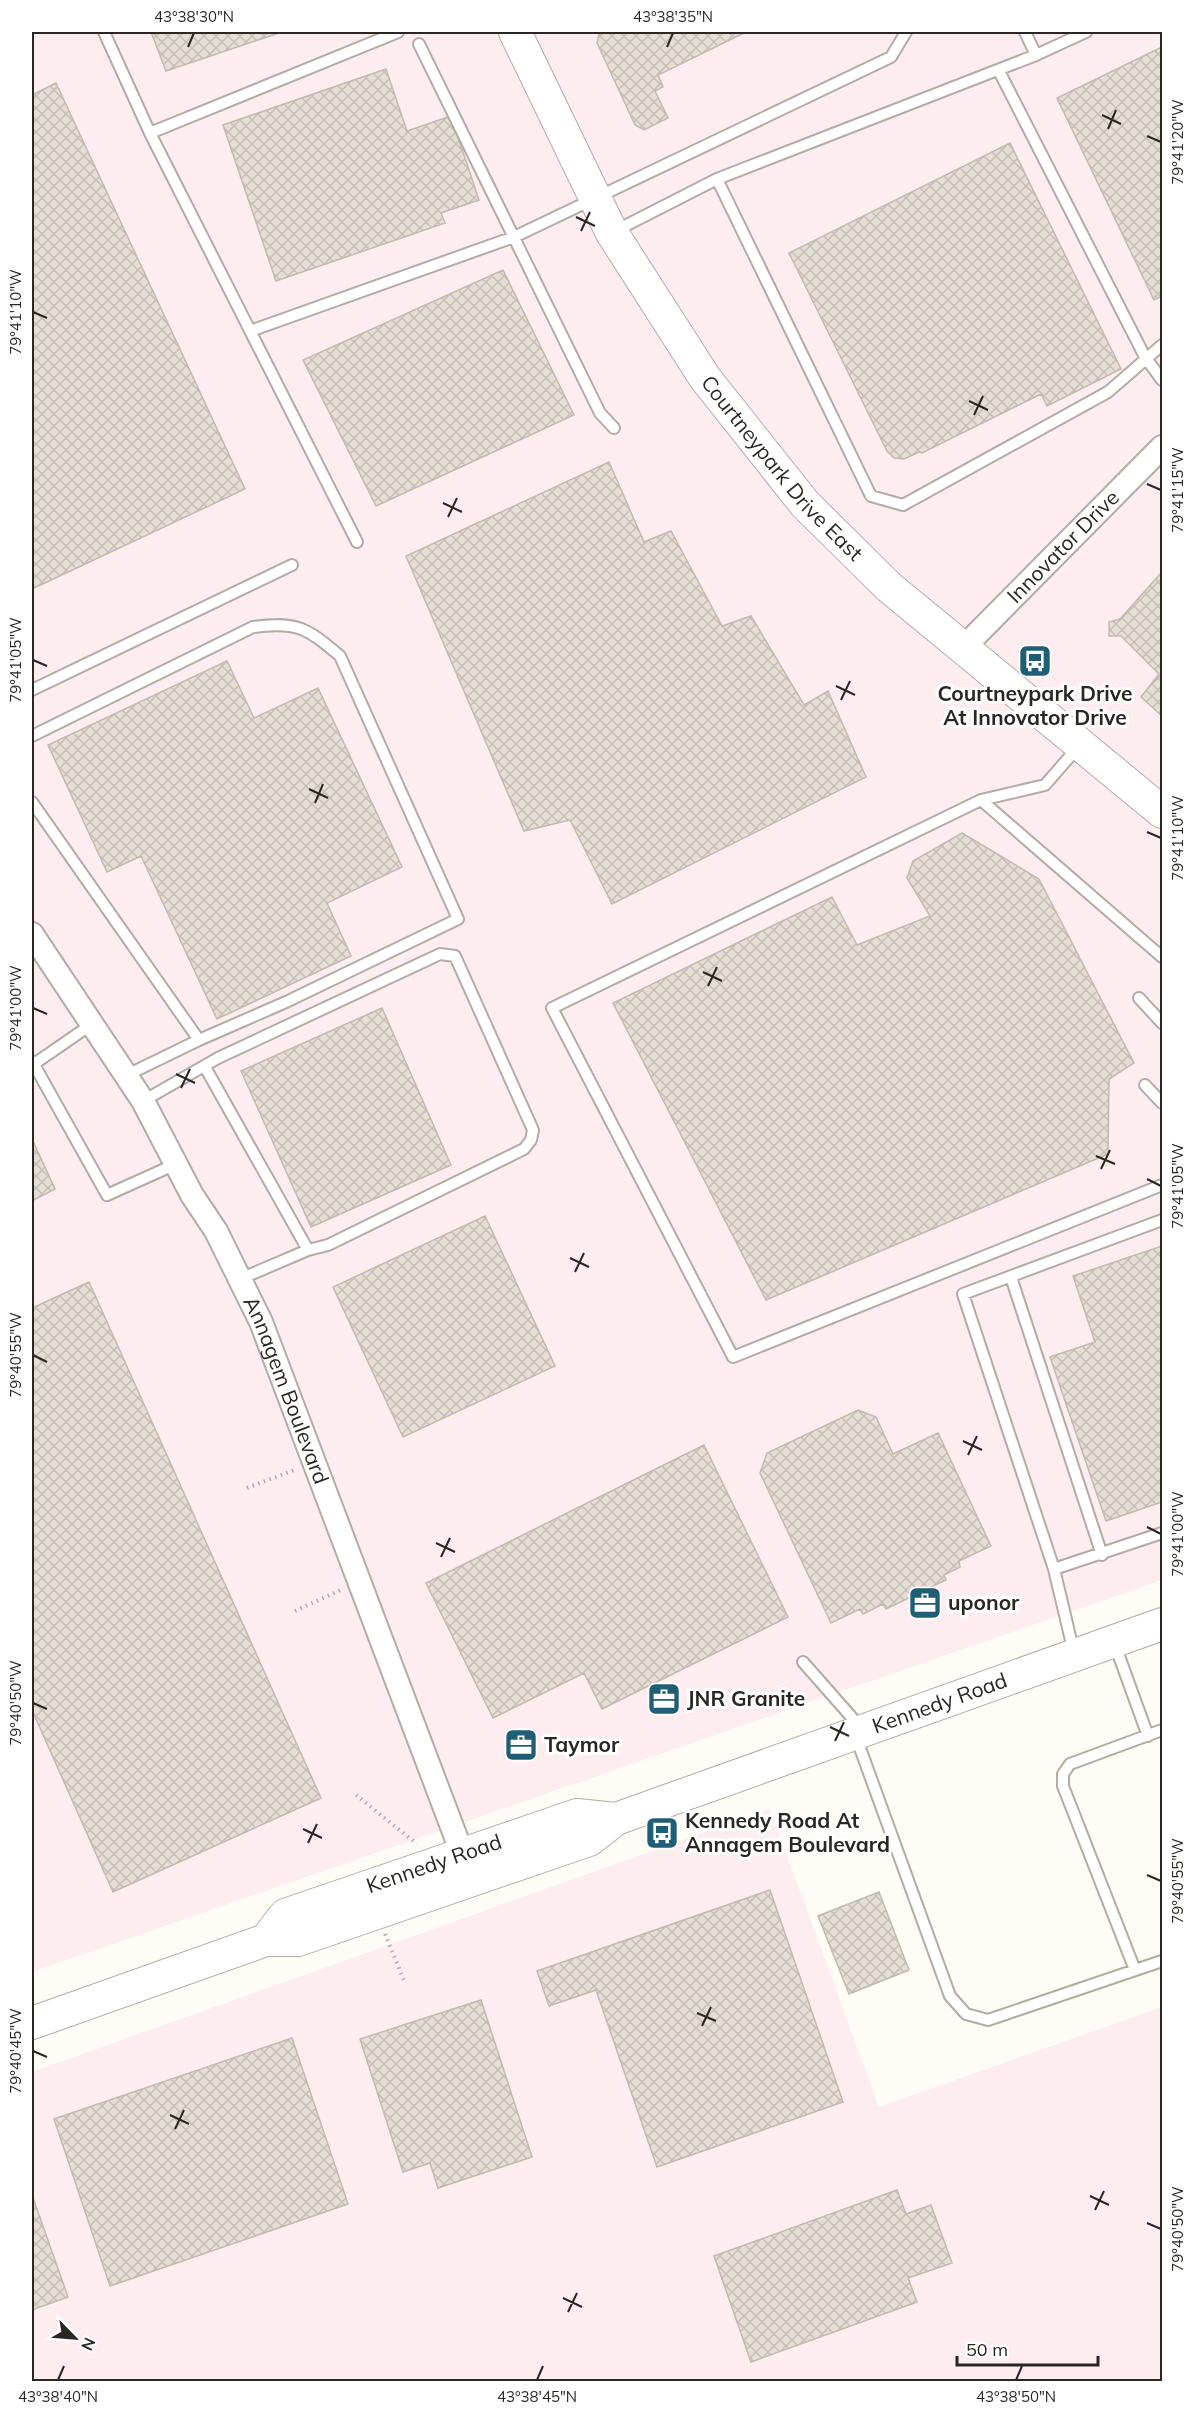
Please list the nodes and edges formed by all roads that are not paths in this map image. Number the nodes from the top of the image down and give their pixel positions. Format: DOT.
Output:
graph roads {
  1 [pos="104,32"];
  2 [pos="398,32"];
  3 [pos="514,32"];
  4 [pos="906,32"];
  5 [pos="1025,32"];
  6 [pos="1086,32"];
  7 [pos="418,45"];
  8 [pos="1036,55"];
  9 [pos="999,71"];
  10 [pos="150,133"];
  11 [pos="717,179"];
  12 [pos="594,198"];
  13 [pos="612,232"];
  14 [pos="514,237"];
  15 [pos="250,331"];
  16 [pos="1162,345"];
  17 [pos="1145,357"];
  18 [pos="1162,380"];
  19 [pos="614,428"];
  20 [pos="1162,447"];
  21 [pos="357,542"];
  22 [pos="292,566"];
  23 [pos="964,647"];
  24 [pos="32,690"];
  25 [pos="32,735"];
  26 [pos="1081,744"];
  27 [pos="981,800"];
  28 [pos="32,802"];
  29 [pos="1162,812"];
  30 [pos="32,934"];
  31 [pos="1162,957"];
  32 [pos="1139,998"];
  33 [pos="1162,1023"];
  34 [pos="92,1024"];
  35 [pos="199,1040"];
  36 [pos="33,1062"];
  37 [pos="205,1068"];
  38 [pos="127,1075"];
  39 [pos="1145,1084"];
  40 [pos="143,1101"];
  41 [pos="1162,1103"];
  42 [pos="176,1164"];
  43 [pos="1162,1185"];
  44 [pos="1162,1220"];
  45 [pos="308,1250"];
  46 [pos="1011,1277"];
  47 [pos="240,1278"];
  48 [pos="1162,1533"];
  49 [pos="1102,1555"];
  50 [pos="1054,1569"];
  51 [pos="1162,1624"];
  52 [pos="1114,1642"];
  53 [pos="1075,1656"];
  54 [pos="803,1662"];
  55 [pos="1162,1730"];
  56 [pos="859,1733"];
  57 [pos="1148,1736"];
  58 [pos="467,1867"];
  59 [pos="266,1940"];
  60 [pos="1162,1961"];
  61 [pos="1135,1970"];
  62 [pos="32,2022"];
  1 -- 10 [label="lane"];
  2 -- 10 [label="lane"];
  3 -- 12 [label="main road, Courtneypark Drive East"];
  4 -- 12 [label="lane"];
  5 -- 8 [label="lane"];
  6 -- 8 [label="lane"];
  7 -- 14 [label="lane"];
  8 -- 9 [label="lane"];
  9 -- 11 [label="lane"];
  9 -- 17 [label="lane"];
  10 -- 15 [label="lane"];
  11 -- 13 [label="lane"];
  11 -- 17 [label="lane"];
  12 -- 13 [label="main road, Courtneypark Drive East"];
  12 -- 14 [label="lane"];
  13 -- 23 [label="main road, Courtneypark Drive East"];
  14 -- 15 [label="lane"];
  14 -- 19 [label="lane"];
  15 -- 21 [label="lane"];
  16 -- 17 [label="lane"];
  17 -- 18 [label="lane"];
  20 -- 23 [label="street, Innovator Drive"];
  22 -- 24 [label="lane"];
  23 -- 26 [label="main road, Courtneypark Drive East"];
  25 -- 35 [label="lane"];
  26 -- 27 [label="lane"];
  26 -- 29 [label="main road, Courtneypark Drive East"];
  27 -- 31 [label="lane"];
  27 -- 43 [label="lane"];
  28 -- 35 [label="lane"];
  30 -- 34 [label="street, Annagem Boulevard"];
  32 -- 33 [label="lane"];
  34 -- 36 [label="lane"];
  34 -- 38 [label="street, Annagem Boulevard"];
  35 -- 38 [label="lane"];
  36 -- 42 [label="lane"];
  37 -- 40 [label="lane"];
  37 -- 45 [label="lane"];
  37 -- 45 [label="lane"];
  38 -- 40 [label="street, Annagem Boulevard"];
  39 -- 41 [label="lane"];
  40 -- 42 [label="street, Annagem Boulevard"];
  42 -- 47 [label="street, Annagem Boulevard"];
  44 -- 46 [label="lane"];
  45 -- 47 [label="lane"];
  46 -- 49 [label="lane"];
  46 -- 50 [label="lane"];
  47 -- 58 [label="street, Annagem Boulevard"];
  48 -- 49 [label="lane"];
  49 -- 50 [label="lane"];
  50 -- 53 [label="lane"];
  51 -- 52 [label="main road, Kennedy Road"];
  52 -- 53 [label="main road, Kennedy Road"];
  52 -- 57 [label="lane"];
  53 -- 56 [label="main road, Kennedy Road"];
  54 -- 56 [label="lane"];
  55 -- 57 [label="lane"];
  56 -- 58 [label="main road, Kennedy Road"];
  56 -- 61 [label="lane"];
  57 -- 61 [label="lane"];
  58 -- 59 [label="main road, Kennedy Road"];
  58 -- 59 [label="main road, Kennedy Road"];
  59 -- 62 [label="main road, Kennedy Road"];
  60 -- 61 [label="lane"];
}
